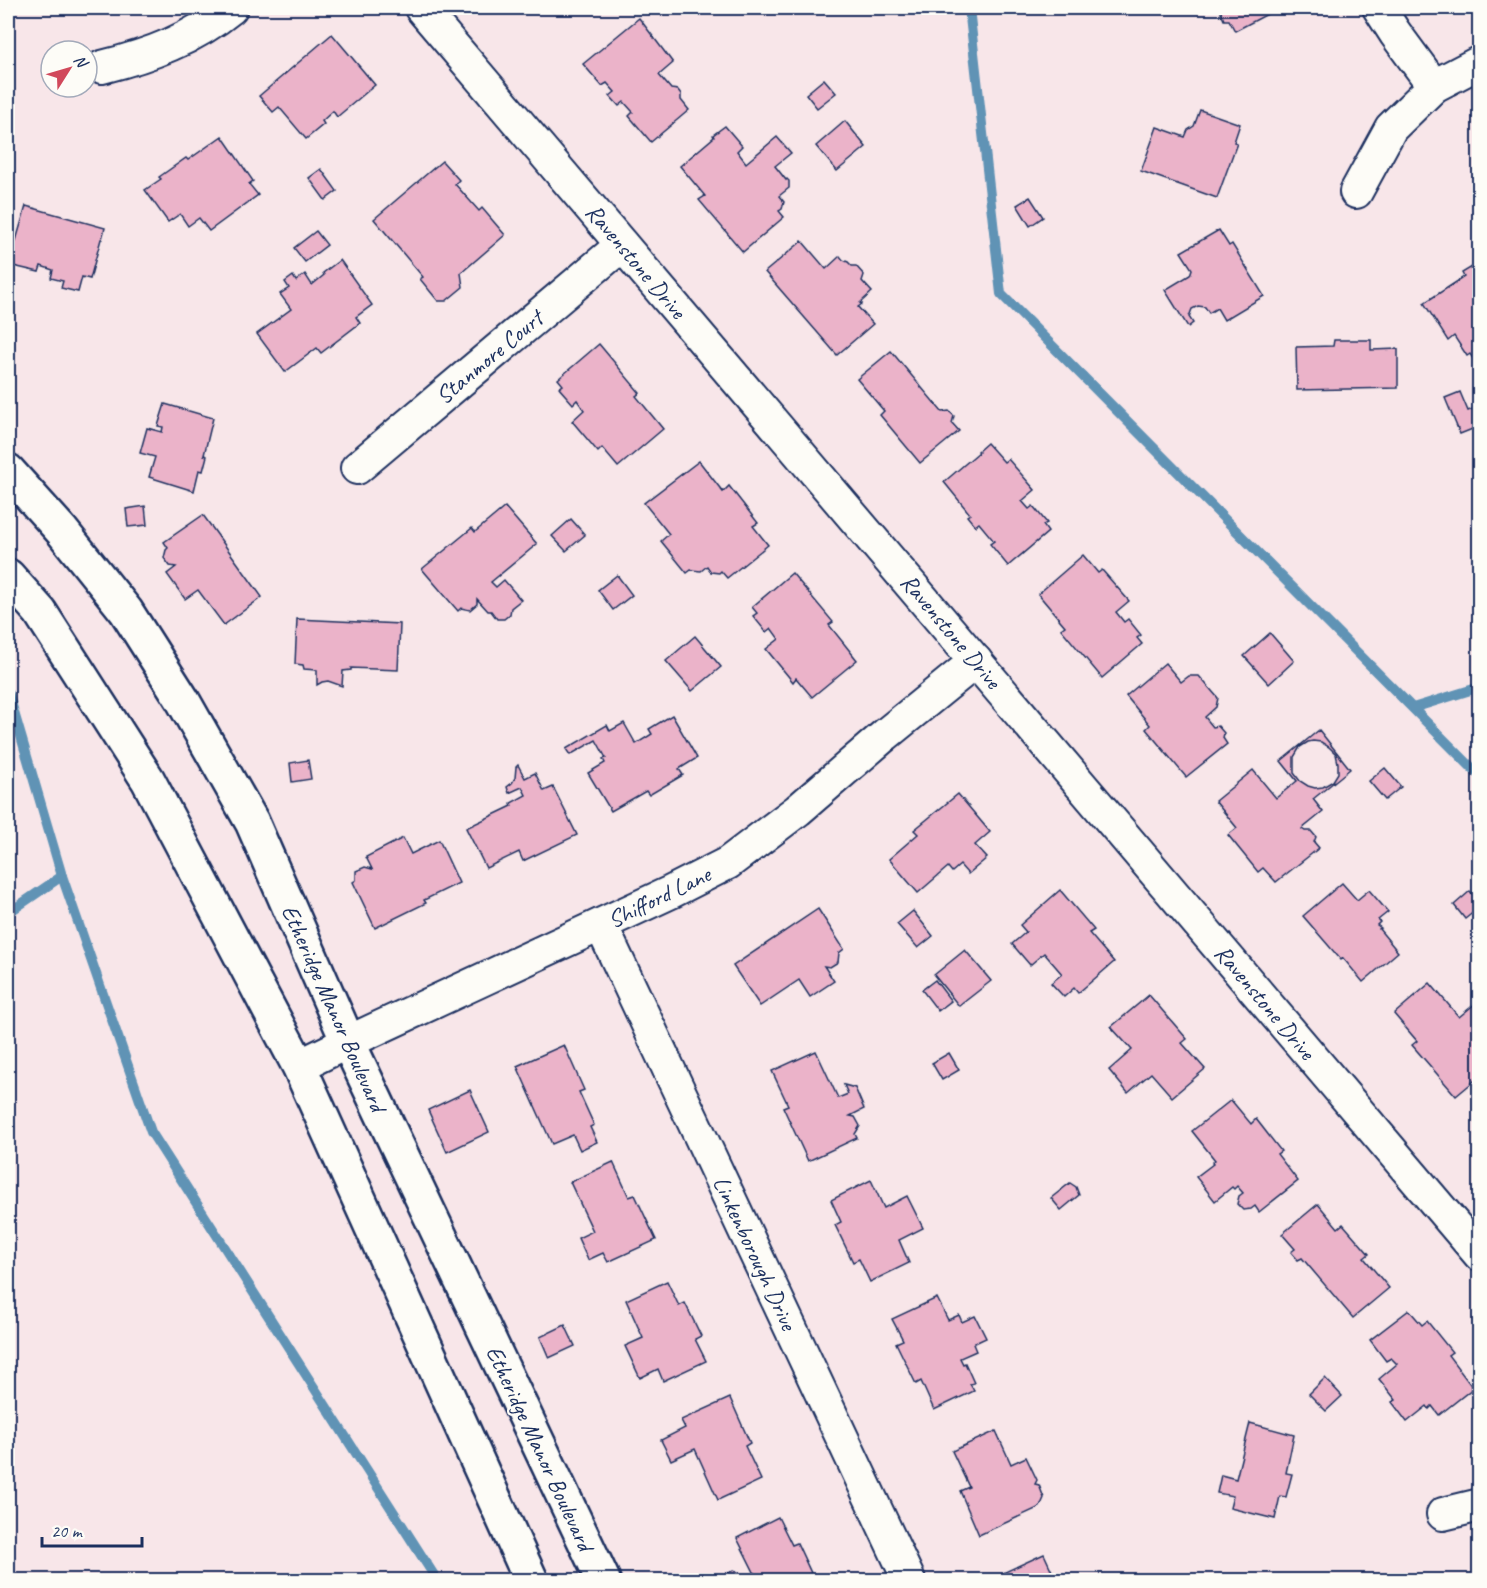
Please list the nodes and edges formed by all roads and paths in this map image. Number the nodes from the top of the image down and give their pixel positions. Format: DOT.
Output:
graph roads {
  1 [pos="231,8"];
  2 [pos="421,8"];
  3 [pos="1379,8"];
  4 [pos="1479,62"];
  5 [pos="102,67"];
  6 [pos="1434,86"];
  7 [pos="1356,192"];
  8 [pos="622,245"];
  9 [pos="357,468"];
  10 [pos="8,471"];
  11 [pos="8,576"];
  12 [pos="976,662"];
  13 [pos="601,925"];
  14 [pos="348,1042"];
  15 [pos="299,1066"];
  16 [pos="1479,1255"];
  17 [pos="1479,1505"];
  18 [pos="1443,1514"];
  19 [pos="531,1581"];
  20 [pos="603,1581"];
  21 [pos="909,1581"];
  1 -- 5 [label="street"];
  2 -- 8 [label="street, Ravenstone Drive"];
  3 -- 6 [label="street"];
  4 -- 6 [label="street"];
  6 -- 7 [label="street"];
  8 -- 9 [label="street, Stanmore Court"];
  8 -- 12 [label="street, Ravenstone Drive"];
  10 -- 14 [label="main road, Etheridge Manor Boulevard"];
  11 -- 15 [label="main road"];
  12 -- 13 [label="street, Shifford Lane"];
  12 -- 16 [label="street, Ravenstone Drive"];
  13 -- 14 [label="street, Shifford Lane"];
  13 -- 21 [label="street, Linkenborough Drive"];
  14 -- 15 [label="street, Shifford Lane"];
  14 -- 20 [label="main road, Etheridge Manor Boulevard"];
  15 -- 19 [label="main road"];
  17 -- 18 [label="street"];
}
